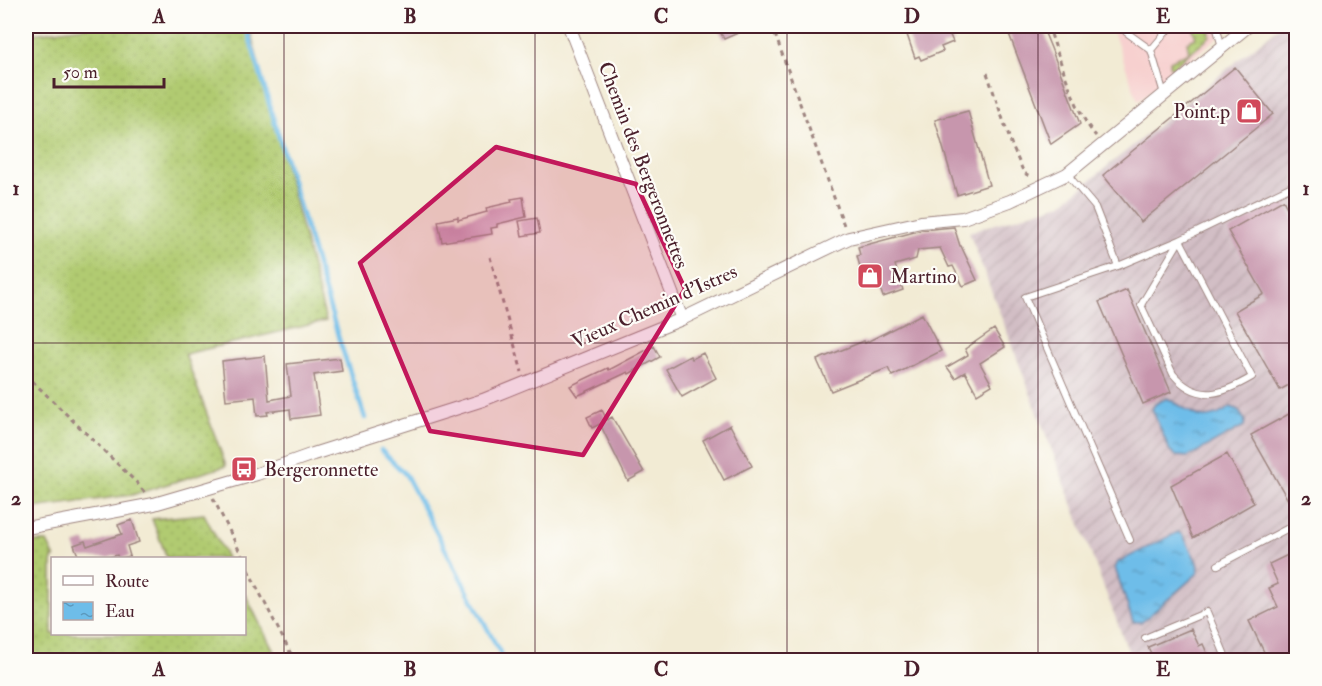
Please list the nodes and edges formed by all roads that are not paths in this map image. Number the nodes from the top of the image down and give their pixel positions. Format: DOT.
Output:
graph roads {
  1 [pos="569,26"];
  2 [pos="1124,26"];
  3 [pos="1171,26"];
  4 [pos="1216,26"];
  5 [pos="1248,26"];
  6 [pos="1222,47"];
  7 [pos="1151,50"];
  8 [pos="1164,94"];
  9 [pos="1067,174"];
  10 [pos="1296,184"];
  11 [pos="1180,240"];
  12 [pos="1118,266"];
  13 [pos="682,318"];
  14 [pos="1296,524"];
  15 [pos="26,528"];
  16 [pos="1130,540"];
  17 [pos="1218,565"];
  18 [pos="1145,638"];
  19 [pos="1227,660"];
  1 -- 13 [label="street, Chemin des Bergeronnettes"];
  2 -- 7 [label="lane"];
  3 -- 7 [label="lane"];
  4 -- 6 [label="lane"];
  5 -- 6 [label="street, Vieux Chemin d'Istres"];
  6 -- 8 [label="street, Vieux Chemin d'Istres"];
  7 -- 8 [label="lane"];
  8 -- 9 [label="street, Vieux Chemin d'Istres"];
  9 -- 12 [label="lane"];
  9 -- 13 [label="street, Vieux Chemin d'Istres"];
  10 -- 11 [label="lane"];
  11 -- 11 [label="lane"];
  11 -- 12 [label="lane"];
  12 -- 16 [label="lane"];
  13 -- 15 [label="street, Vieux Chemin d'Istres"];
  14 -- 17 [label="lane"];
  18 -- 19 [label="lane"];
}
